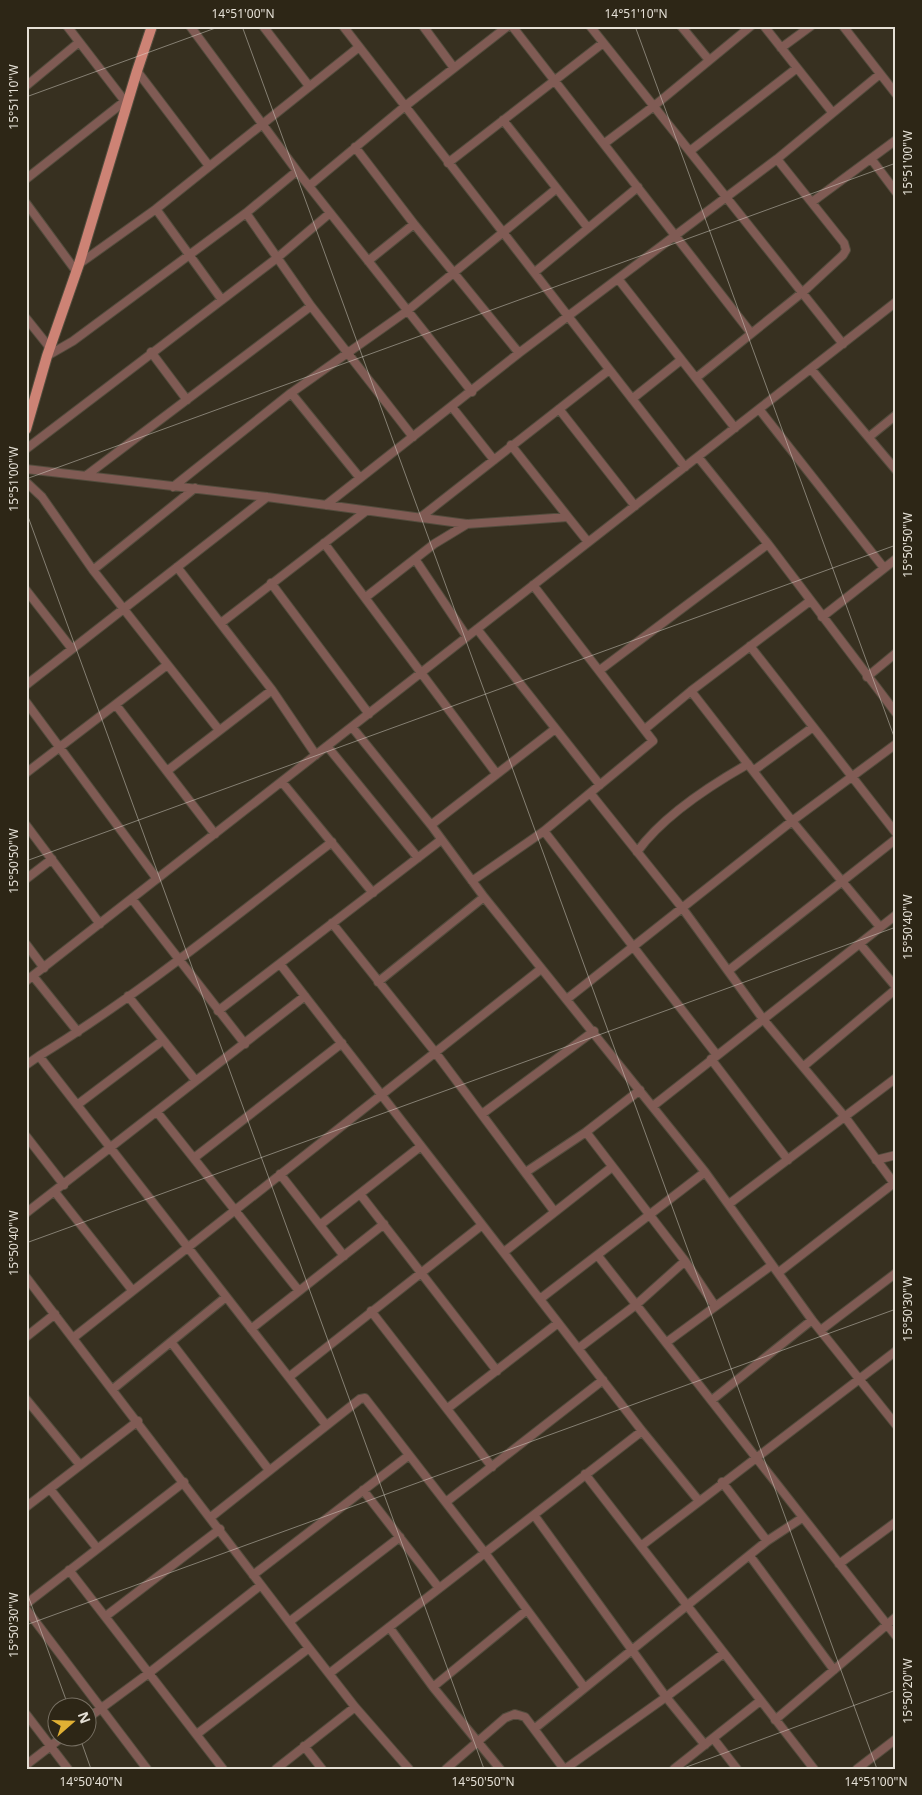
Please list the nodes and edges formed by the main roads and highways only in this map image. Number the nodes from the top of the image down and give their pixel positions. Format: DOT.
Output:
graph roads {
  1 [pos="152,26"];
  2 [pos="26,428"];
  1 -- 2 [label="main road"];
}
